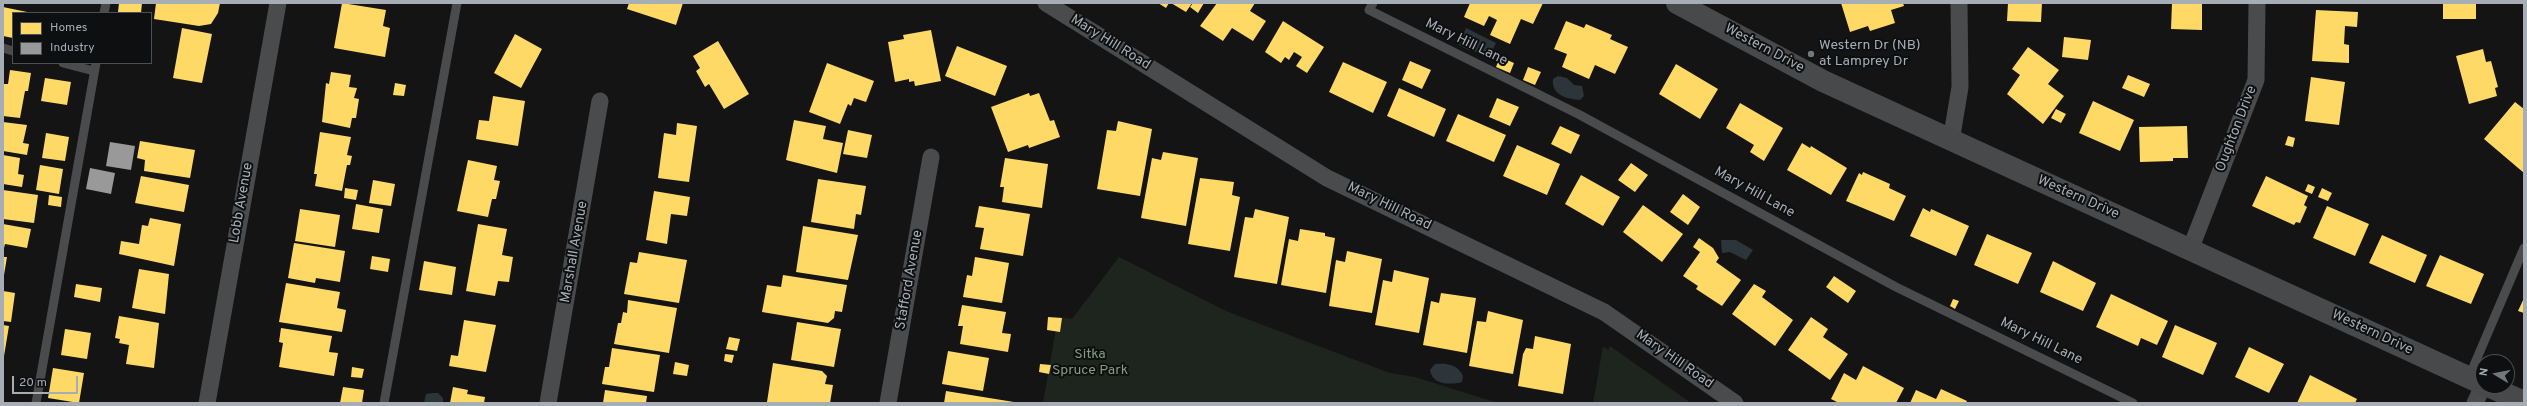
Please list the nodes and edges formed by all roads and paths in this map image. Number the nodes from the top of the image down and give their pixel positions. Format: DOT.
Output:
graph roads {
  1 [pos="278,3"];
  2 [pos="457,3"];
  3 [pos="1046,3"];
  4 [pos="1373,3"];
  5 [pos="1677,3"];
  6 [pos="1959,3"];
  7 [pos="2257,3"];
  8 [pos="71,64"];
  9 [pos="95,67"];
  10 [pos="600,101"];
  11 [pos="1951,141"];
  12 [pos="931,157"];
  13 [pos="2524,248"];
  14 [pos="2190,250"];
  15 [pos="2488,354"];
  16 [pos="2475,381"];
  17 [pos="2506,394"];
  18 [pos="2524,402"];
  19 [pos="36,403"];
  20 [pos="207,403"];
  21 [pos="384,403"];
  22 [pos="548,403"];
  23 [pos="888,403"];
  24 [pos="1735,403"];
  25 [pos="2133,403"];
  1 -- 20 [label="street, Lobb Avenue"];
  2 -- 21 [label="lane"];
  3 -- 24 [label="street, Mary Hill Road"];
  4 -- 25 [label="lane, Mary Hill Lane"];
  5 -- 11 [label="street, Western Drive"];
  6 -- 11 [label="street"];
  7 -- 14 [label="street, Oughton Drive"];
  8 -- 9 [label="lane"];
  9 -- 19 [label="lane"];
  10 -- 22 [label="street, Marshall Avenue"];
  11 -- 14 [label="street, Western Drive"];
  12 -- 23 [label="street, Stafford Avenue"];
  13 -- 15 [label="lane"];
  14 -- 16 [label="street, Western Drive"];
  17 -- 18 [label="street"];
}
